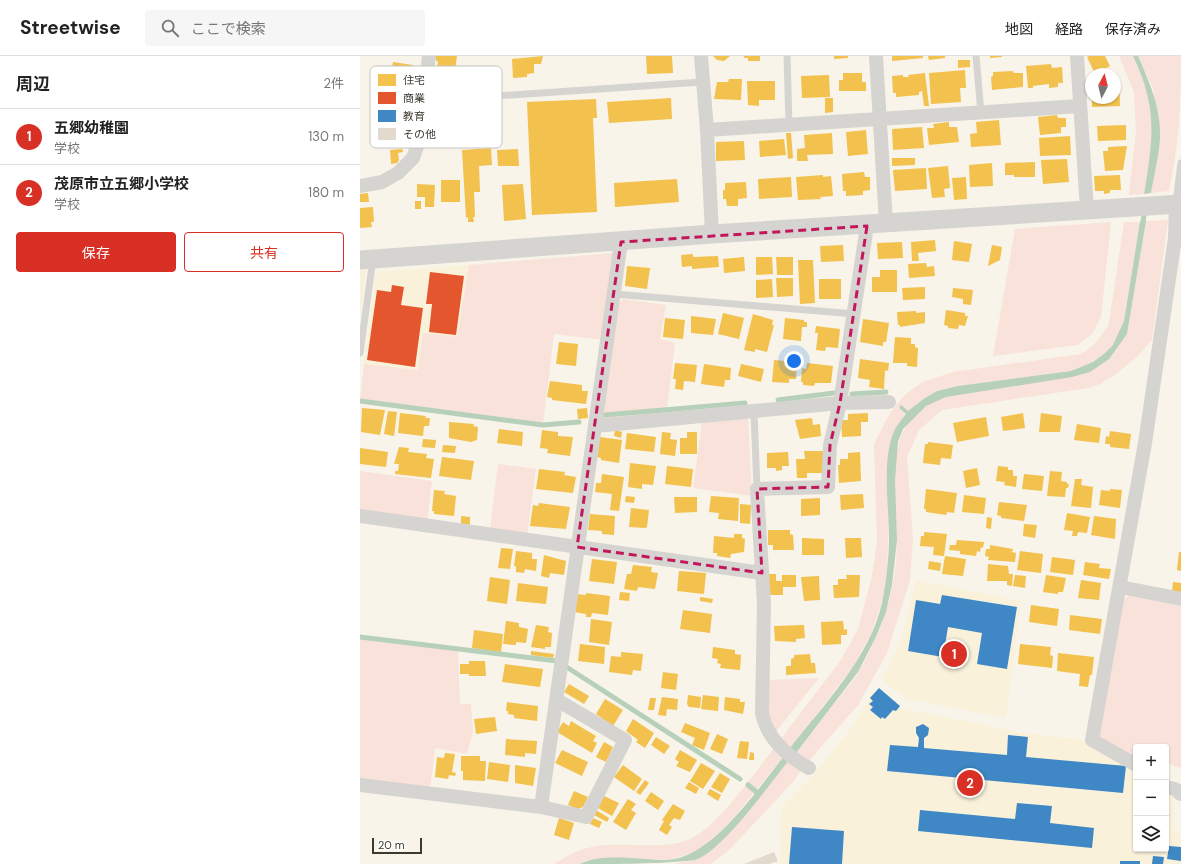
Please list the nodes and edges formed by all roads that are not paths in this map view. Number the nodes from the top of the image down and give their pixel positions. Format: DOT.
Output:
graph roads {
  1 [pos="429,56"];
  2 [pos="701,56"];
  3 [pos="787,56"];
  4 [pos="876,56"];
  5 [pos="976,56"];
  6 [pos="1077,56"];
  7 [pos="428,66"];
  8 [pos="702,82"];
  9 [pos="502,96"];
  10 [pos="1080,106"];
  11 [pos="981,113"];
  12 [pos="880,119"];
  13 [pos="789,125"];
  14 [pos="708,130"];
  15 [pos="417,148"];
  16 [pos="1181,163"];
  17 [pos="360,186"];
  18 [pos="1179,204"];
  19 [pos="1087,210"];
  20 [pos="886,224"];
  21 [pos="867,226"];
  22 [pos="712,234"];
  23 [pos="621,242"];
  24 [pos="366,260"];
  25 [pos="614,294"];
  26 [pos="855,314"];
  27 [pos="360,353"];
  28 [pos="889,402"];
  29 [pos="840,403"];
  30 [pos="754,412"];
  31 [pos="595,426"];
  32 [pos="757,489"];
  33 [pos="360,516"];
  34 [pos="577,547"];
  35 [pos="762,573"];
  36 [pos="1120,587"];
  37 [pos="1181,599"];
  38 [pos="557,700"];
  39 [pos="1133,763"];
  40 [pos="807,766"];
  41 [pos="360,785"];
  42 [pos="1169,788"];
  43 [pos="1181,794"];
  44 [pos="541,807"];
  1 -- 7 [label="street"];
  2 -- 8 [label="street"];
  3 -- 13 [label="lane"];
  4 -- 12 [label="street"];
  5 -- 11 [label="lane"];
  6 -- 10 [label="street"];
  8 -- 9 [label="lane"];
  8 -- 14 [label="street"];
  10 -- 11 [label="street"];
  10 -- 19 [label="street"];
  11 -- 12 [label="street"];
  12 -- 13 [label="street"];
  12 -- 20 [label="street"];
  13 -- 14 [label="street"];
  14 -- 22 [label="street"];
  15 -- 17 [label="street"];
  16 -- 18 [label="lane"];
  18 -- 19 [label="street"];
  18 -- 36 [label="street"];
  19 -- 20 [label="street"];
  20 -- 21 [label="street"];
  21 -- 22 [label="street"];
  21 -- 26 [label="street"];
  22 -- 23 [label="street"];
  23 -- 24 [label="street"];
  23 -- 25 [label="street"];
  24 -- 27 [label="lane"];
  25 -- 26 [label="lane"];
  25 -- 31 [label="street"];
  26 -- 29 [label="street"];
  28 -- 29 [label="street"];
  29 -- 30 [label="street"];
  29 -- 32 [label="street"];
  30 -- 31 [label="street"];
  30 -- 32 [label="lane"];
  31 -- 34 [label="street"];
  32 -- 35 [label="street"];
  33 -- 34 [label="street"];
  34 -- 35 [label="street"];
  34 -- 38 [label="street"];
  35 -- 40 [label="street"];
  36 -- 37 [label="street"];
  36 -- 39 [label="street"];
  38 -- 44 [label="street"];
  38 -- 44 [label="street"];
  41 -- 44 [label="street"];
  42 -- 43 [label="street"];
}
